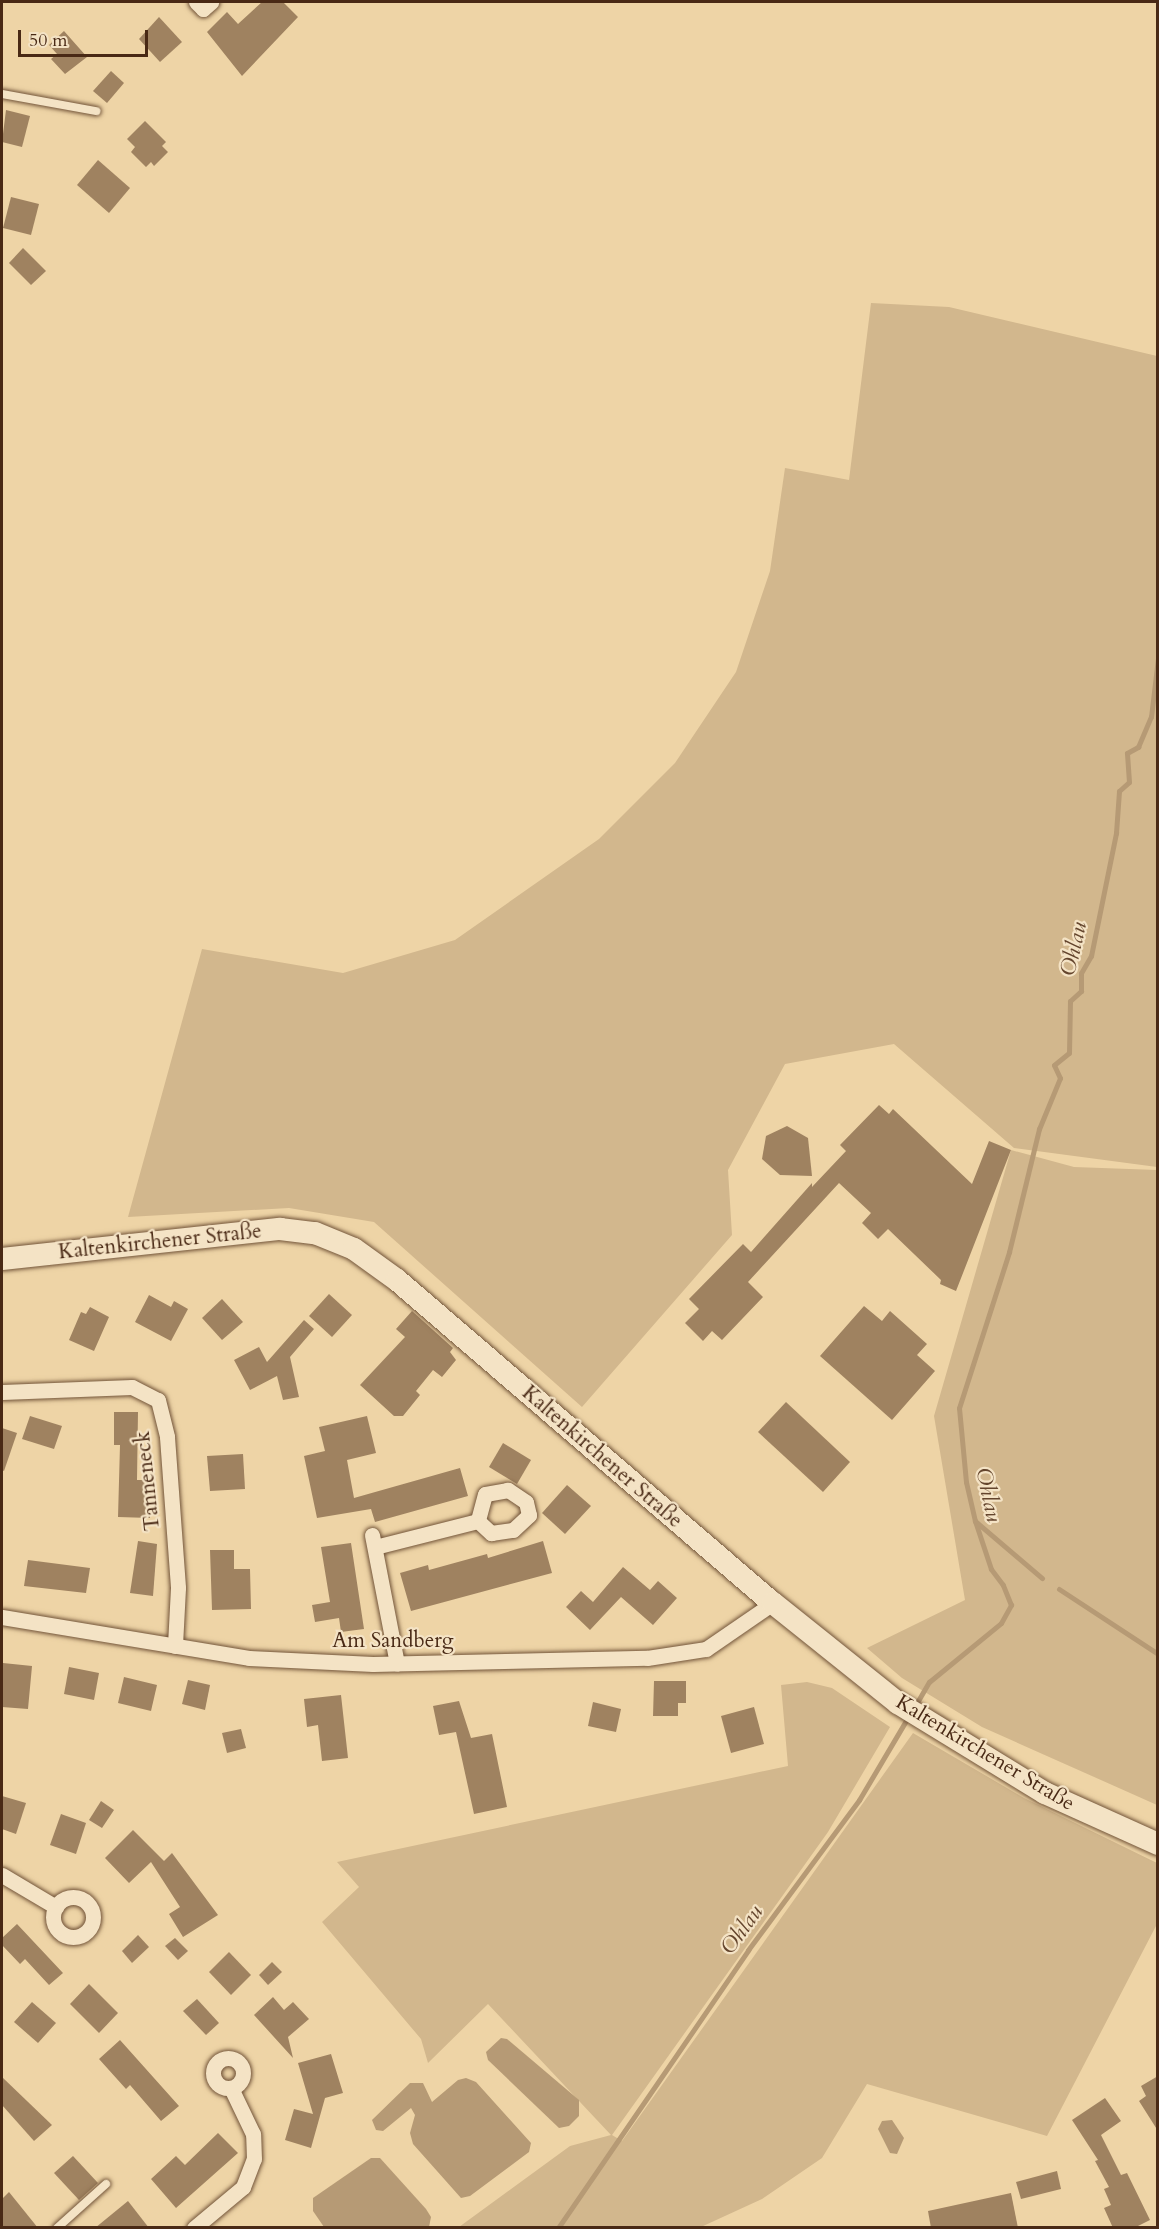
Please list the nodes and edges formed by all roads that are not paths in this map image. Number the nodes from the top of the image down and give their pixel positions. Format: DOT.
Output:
graph roads {
  1 [pos="196,2"];
  2 [pos="211,2"];
  3 [pos="2,94"];
  4 [pos="96,111"];
  5 [pos="2,1259"];
  6 [pos="2,1392"];
  7 [pos="478,1521"];
  8 [pos="773,1603"];
  9 [pos="2,1617"];
  10 [pos="175,1646"];
  11 [pos="397,1664"];
  12 [pos="1158,1844"];
  13 [pos="2,1875"];
  14 [pos="56,1907"];
  15 [pos="231,2088"];
  16 [pos="106,2184"];
  17 [pos="57,2228"];
  18 [pos="194,2228"];
  1 -- 2 [label="street"];
  3 -- 4 [label="lane"];
  5 -- 8 [label="main road, Kaltenkirchener Straße"];
  6 -- 10 [label="street, Tanneneck"];
  7 -- 11 [label="street"];
  8 -- 11 [label="street, Am Sandberg"];
  8 -- 12 [label="main road, Kaltenkirchener Straße"];
  9 -- 10 [label="street, Am Sandberg"];
  10 -- 11 [label="street, Am Sandberg"];
  13 -- 14 [label="street"];
  15 -- 18 [label="street"];
  16 -- 17 [label="lane"];
}
